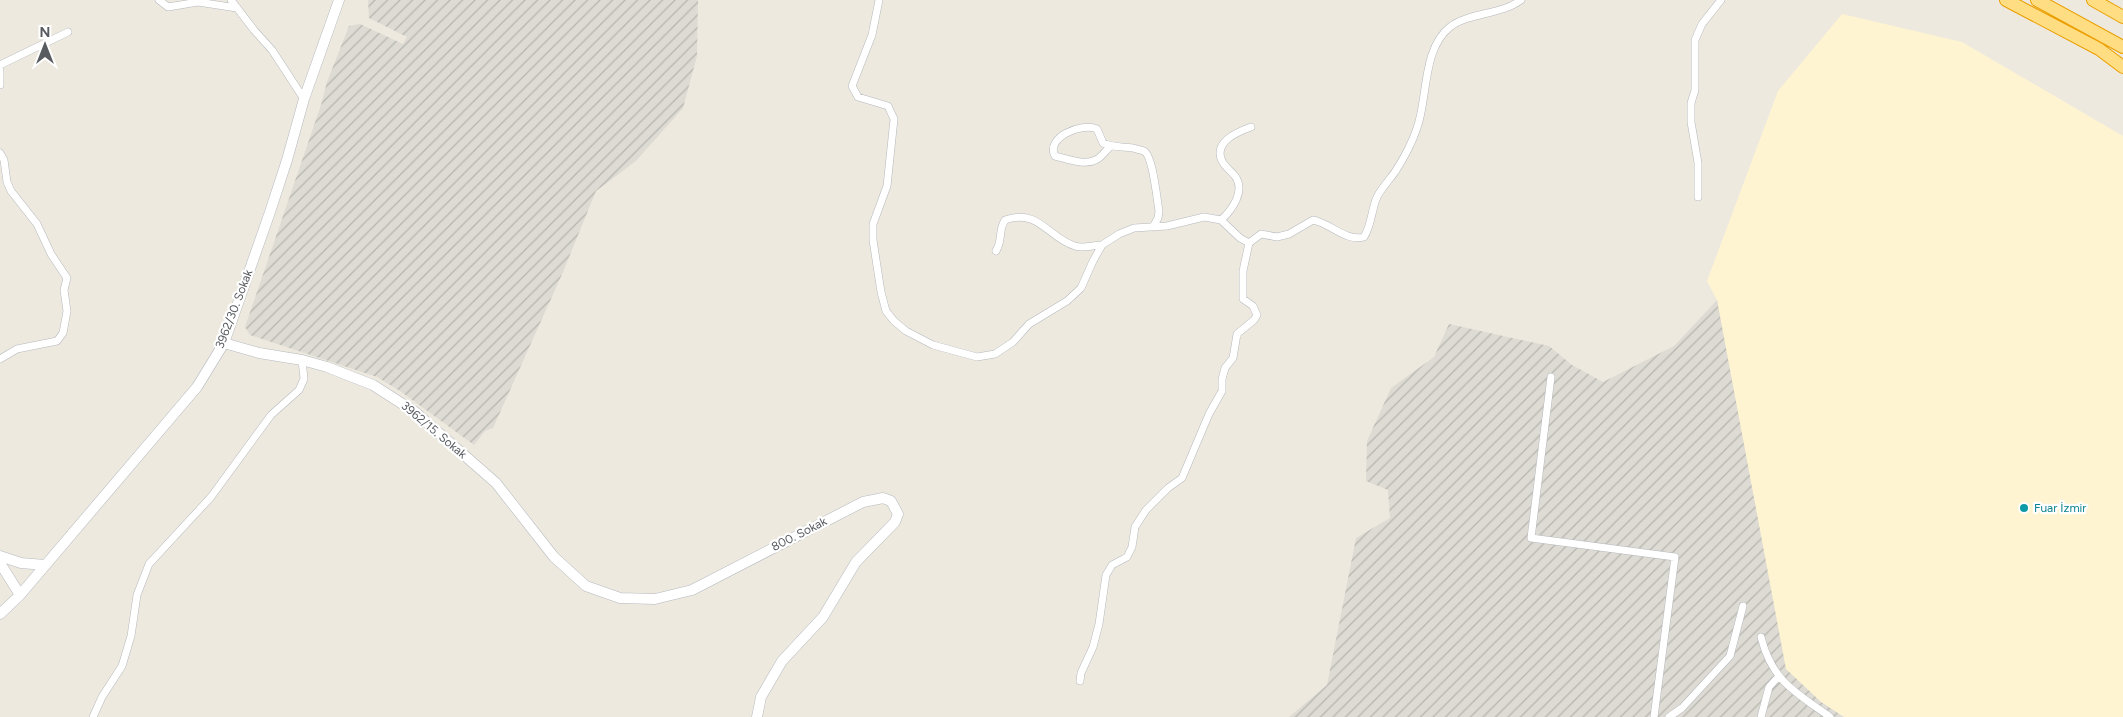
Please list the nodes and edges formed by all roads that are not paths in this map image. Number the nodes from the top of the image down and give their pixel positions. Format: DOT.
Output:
graph roads {
  1 [pos="159,0"];
  2 [pos="232,0"];
  3 [pos="339,0"];
  4 [pos="879,0"];
  5 [pos="1522,0"];
  6 [pos="1721,0"];
  7 [pos="2006,0"];
  8 [pos="2037,0"];
  9 [pos="2096,1"];
  10 [pos="237,8"];
  11 [pos="2123,16"];
  12 [pos="68,32"];
  13 [pos="2123,46"];
  14 [pos="0,65"];
  15 [pos="2123,66"];
  16 [pos="0,70"];
  17 [pos="0,85"];
  18 [pos="304,99"];
  19 [pos="1251,127"];
  20 [pos="1110,147"];
  21 [pos="0,153"];
  22 [pos="1698,197"];
  23 [pos="1221,220"];
  24 [pos="1153,227"];
  25 [pos="1249,243"];
  26 [pos="1102,244"];
  27 [pos="996,251"];
  28 [pos="224,342"];
  29 [pos="0,359"];
  30 [pos="302,360"];
  31 [pos="1551,376"];
  32 [pos="496,483"];
  33 [pos="0,556"];
  34 [pos="0,563"];
  35 [pos="45,565"];
  36 [pos="20,595"];
  37 [pos="1743,606"];
  38 [pos="0,614"];
  39 [pos="1761,637"];
  40 [pos="1779,676"];
  41 [pos="1080,681"];
  42 [pos="93,717"];
  43 [pos="758,717"];
  44 [pos="1654,717"];
  45 [pos="1669,717"];
  46 [pos="1761,717"];
  47 [pos="1830,717"];
  1 -- 10 [label="street"];
  2 -- 10 [label="street"];
  3 -- 18 [label="main road, 3962/30. Sokak"];
  4 -- 26 [label="street"];
  5 -- 25 [label="street"];
  6 -- 22 [label="street"];
  7 -- 15 [label="highway"];
  8 -- 13 [label="highway"];
  9 -- 11 [label="highway"];
  10 -- 18 [label="street"];
  12 -- 14 [label="street"];
  16 -- 17 [label="street"];
  18 -- 28 [label="main road, 3962/30. Sokak"];
  19 -- 23 [label="street"];
  20 -- 20 [label="street"];
  20 -- 24 [label="street"];
  21 -- 29 [label="street"];
  23 -- 24 [label="street"];
  23 -- 25 [label="street"];
  24 -- 26 [label="street"];
  25 -- 41 [label="street"];
  26 -- 27 [label="street"];
  28 -- 30 [label="main road, 3962/15. Sokak"];
  28 -- 35 [label="main road, 3962/30. Sokak"];
  30 -- 32 [label="main road, 3962/15. Sokak"];
  30 -- 42 [label="street"];
  31 -- 44 [label="street"];
  32 -- 43 [label="main road, 800. Sokak"];
  33 -- 35 [label="main road"];
  34 -- 36 [label="main road"];
  35 -- 36 [label="main road, 3962/30. Sokak"];
  36 -- 38 [label="main road, 3962/30. Sokak"];
  37 -- 45 [label="street"];
  39 -- 40 [label="street"];
  40 -- 46 [label="street"];
  40 -- 47 [label="street"];
}
